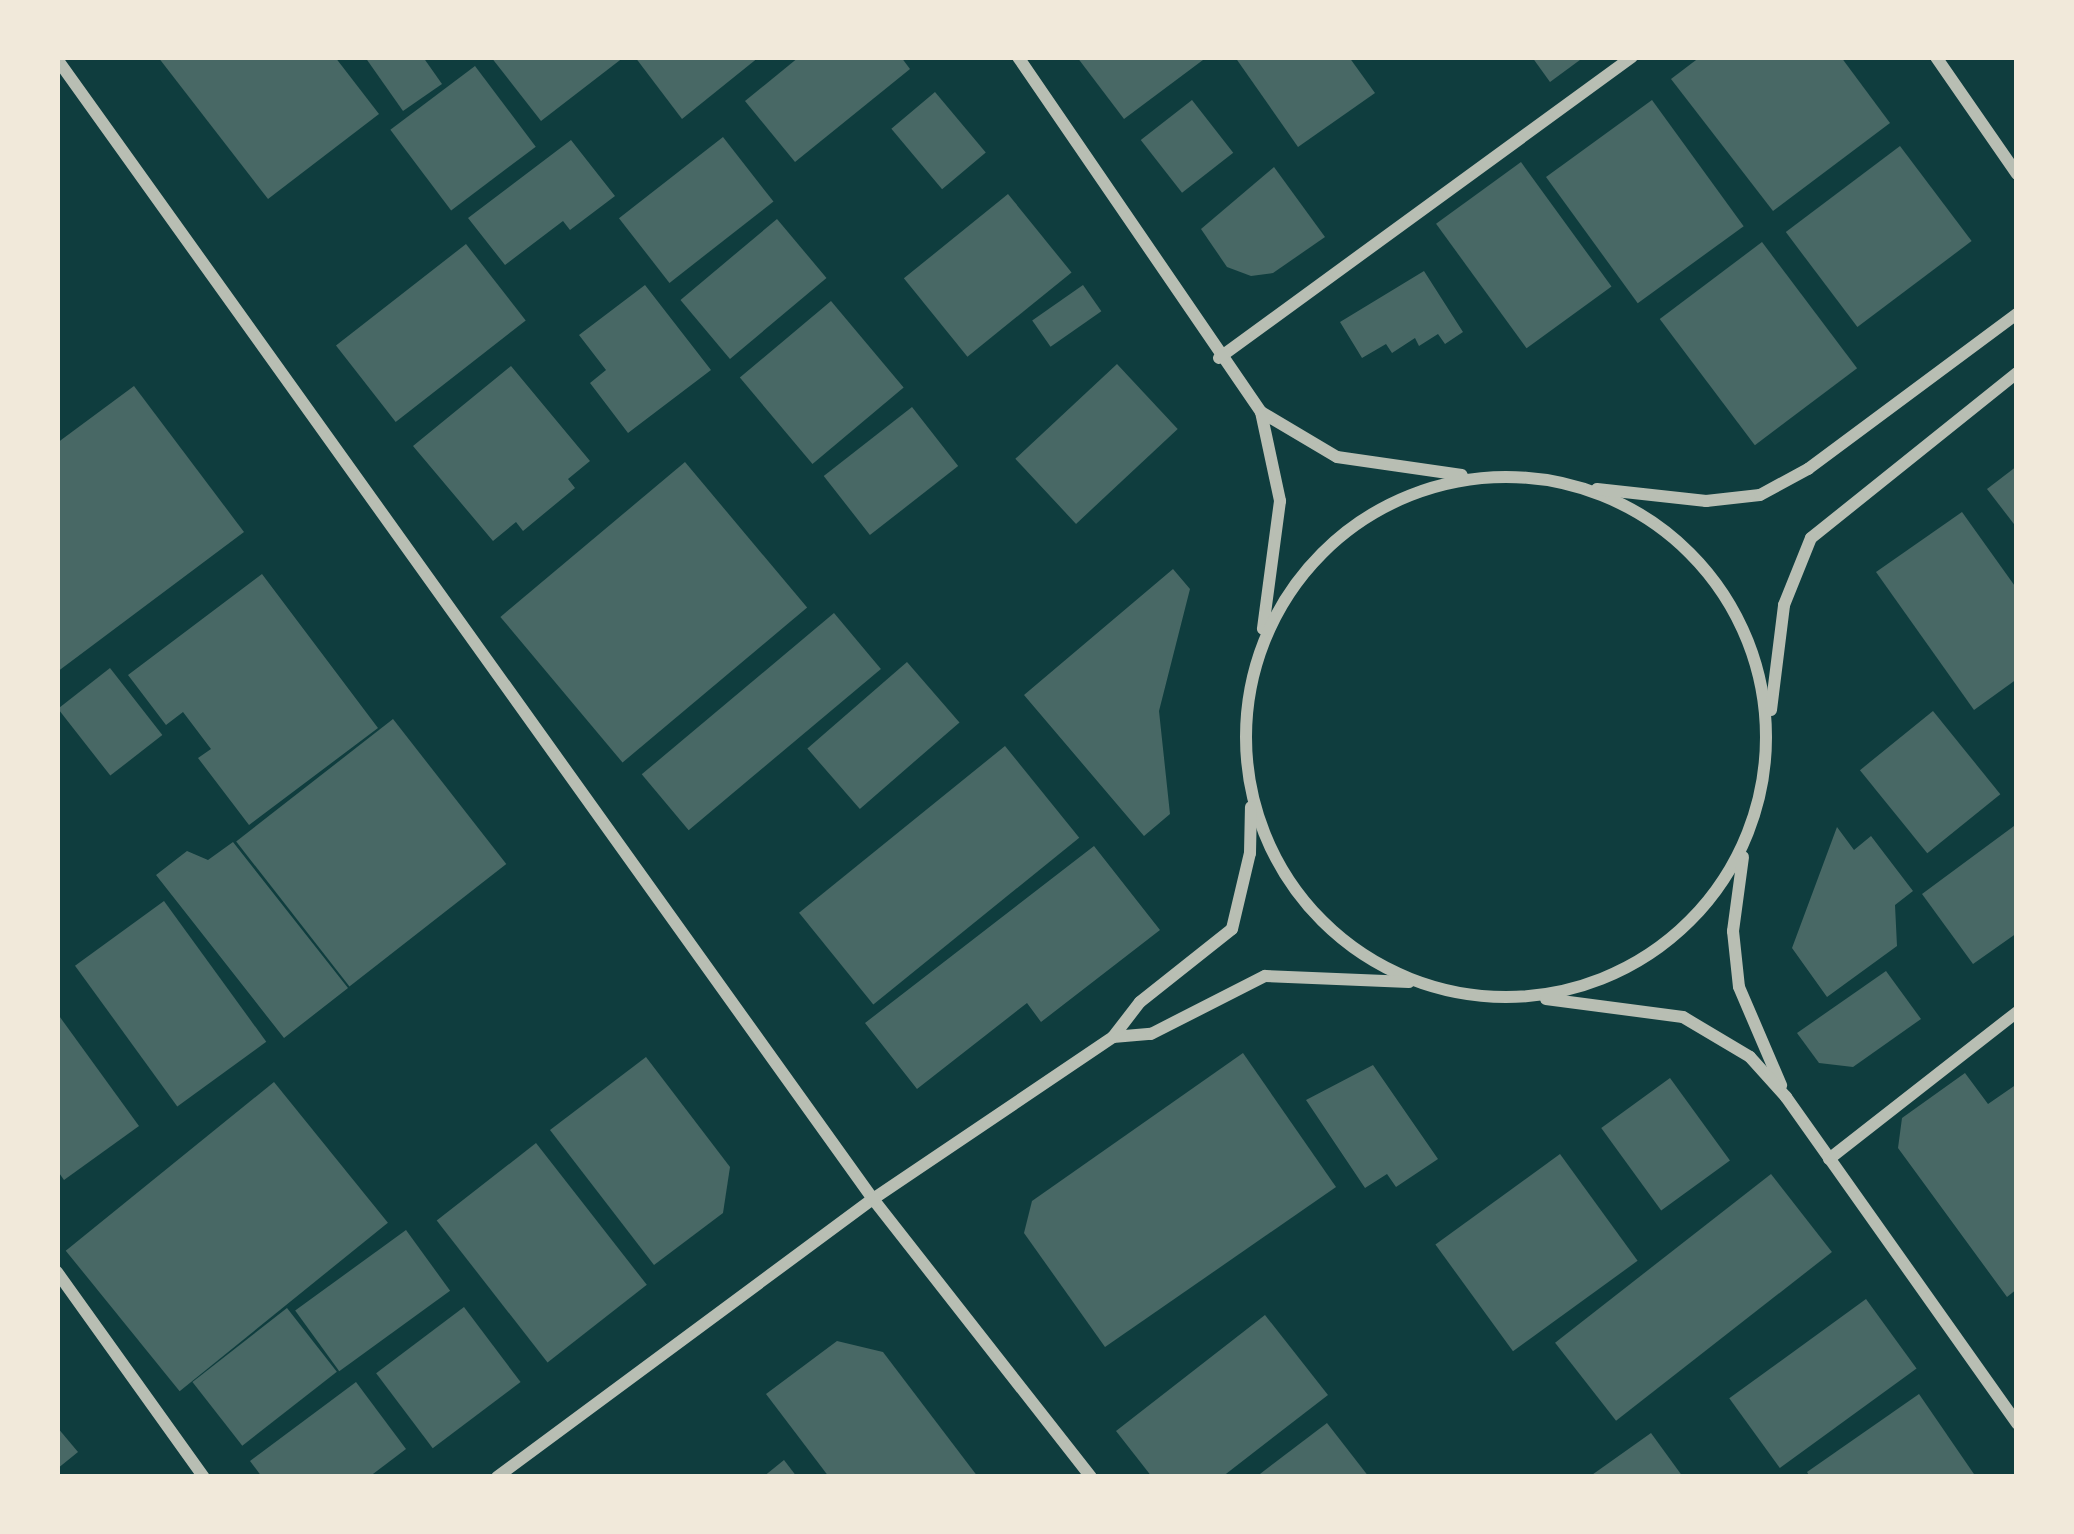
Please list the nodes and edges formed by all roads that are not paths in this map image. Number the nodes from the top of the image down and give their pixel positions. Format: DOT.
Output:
graph roads {
  1 [pos="1018,57"];
  2 [pos="1632,57"];
  3 [pos="1936,57"];
  4 [pos="57,59"];
  5 [pos="2017,174"];
  6 [pos="2017,314"];
  7 [pos="1219,358"];
  8 [pos="2017,373"];
  9 [pos="1261,412"];
  10 [pos="1510,477"];
  11 [pos="1574,486"];
  12 [pos="1254,668"];
  13 [pos="1768,741"];
  14 [pos="1251,791"];
  15 [pos="1746,840"];
  16 [pos="1422,983"];
  17 [pos="1519,997"];
  18 [pos="2017,1012"];
  19 [pos="1113,1037"];
  20 [pos="1786,1096"];
  21 [pos="1829,1159"];
  22 [pos="873,1199"];
  23 [pos="57,1272"];
  24 [pos="2017,1423"];
  25 [pos="204,1477"];
  26 [pos="497,1477"];
  27 [pos="1091,1477"];
  1 -- 7 [label="street"];
  2 -- 7 [label="street"];
  3 -- 5 [label="street"];
  4 -- 22 [label="street"];
  6 -- 11 [label="street"];
  7 -- 9 [label="street"];
  8 -- 13 [label="street"];
  9 -- 10 [label="street"];
  9 -- 12 [label="street"];
  10 -- 11 [label="street"];
  10 -- 12 [label="street"];
  11 -- 13 [label="street"];
  12 -- 14 [label="street"];
  13 -- 15 [label="street"];
  14 -- 16 [label="street"];
  14 -- 19 [label="street"];
  15 -- 17 [label="street"];
  15 -- 20 [label="street"];
  16 -- 17 [label="street"];
  16 -- 19 [label="street"];
  17 -- 20 [label="street"];
  18 -- 21 [label="street"];
  19 -- 22 [label="street"];
  20 -- 21 [label="street"];
  21 -- 24 [label="street"];
  22 -- 26 [label="street"];
  22 -- 27 [label="street"];
  23 -- 25 [label="street"];
}
